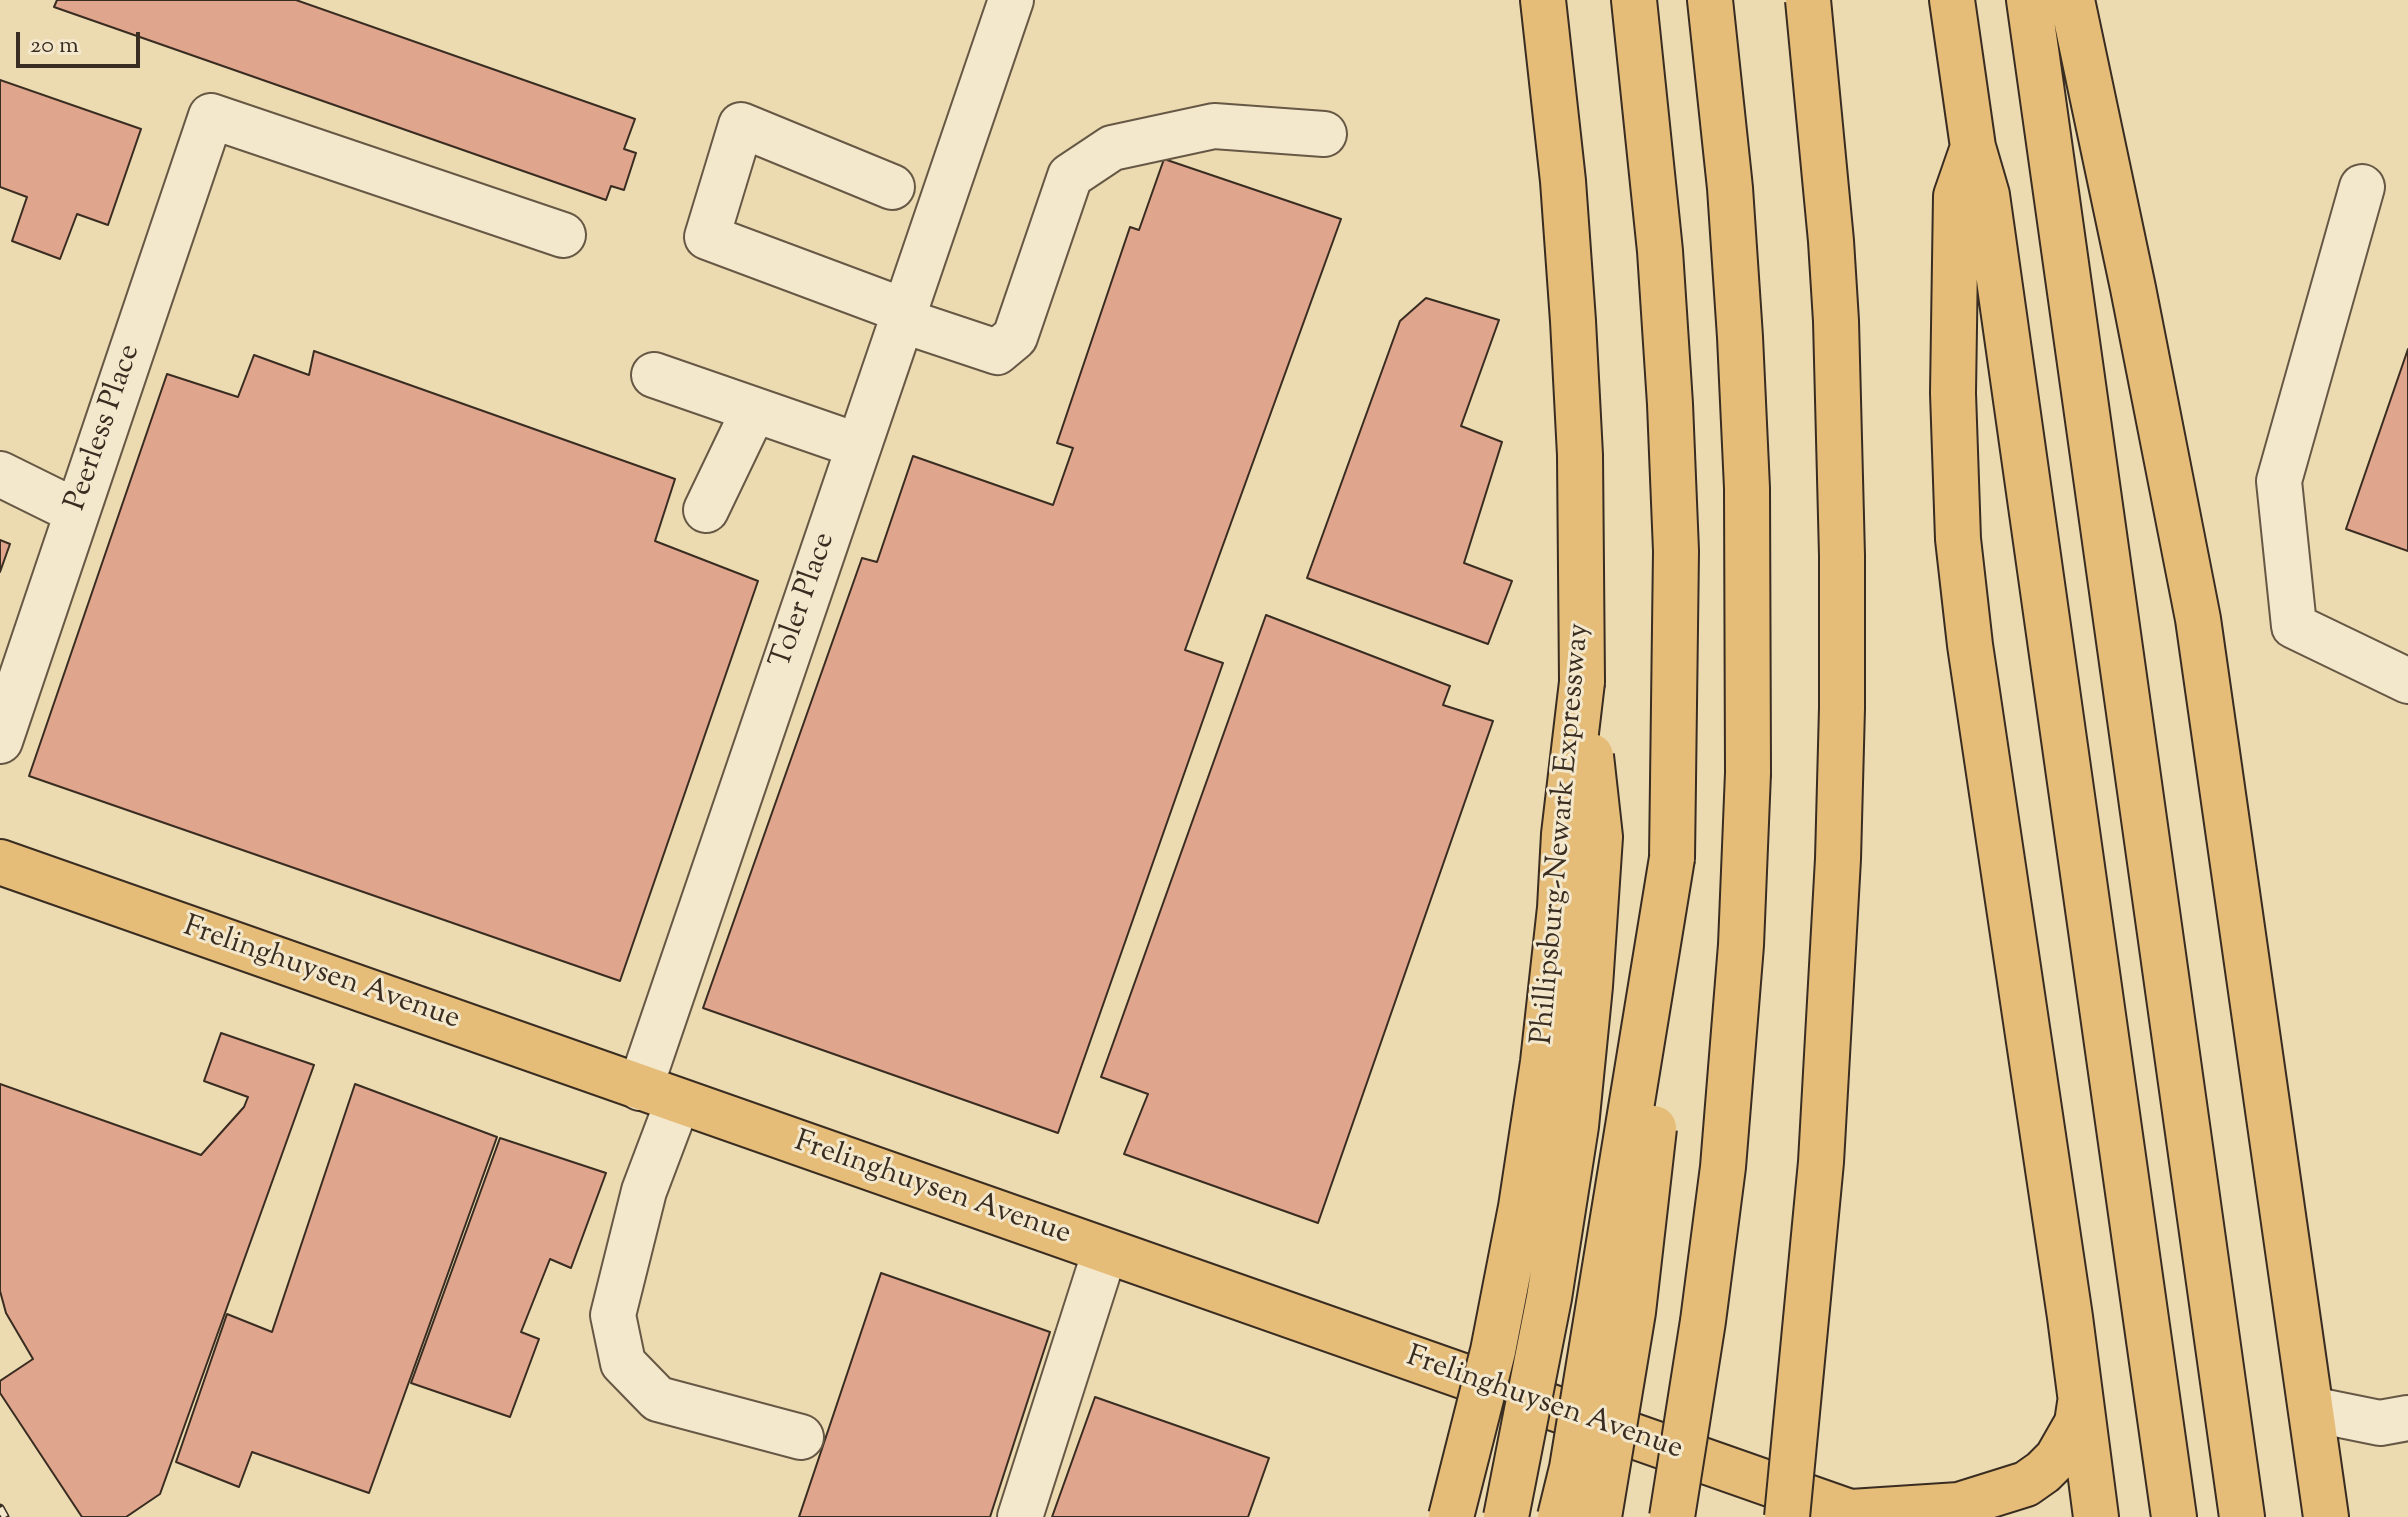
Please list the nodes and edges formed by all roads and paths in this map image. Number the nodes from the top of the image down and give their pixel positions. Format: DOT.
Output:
graph roads {
  1 [pos="1011,0"];
  2 [pos="1543,0"];
  3 [pos="1634,0"];
  4 [pos="1710,0"];
  5 [pos="1808,0"];
  6 [pos="1952,0"];
  7 [pos="2029,0"];
  8 [pos="2072,0"];
  9 [pos="1324,134"];
  10 [pos="1973,147"];
  11 [pos="892,187"];
  12 [pos="2362,187"];
  13 [pos="563,235"];
  14 [pos="903,316"];
  15 [pos="654,375"];
  16 [pos="754,410"];
  17 [pos="859,446"];
  18 [pos="0,474"];
  19 [pos="706,510"];
  20 [pos="77,512"];
  21 [pos="2408,681"];
  22 [pos="1582,682"];
  23 [pos="0,741"];
  24 [pos="1672,858"];
  25 [pos="0,862"];
  26 [pos="659,1095"];
  27 [pos="1105,1251"];
  28 [pos="2081,1401"];
  29 [pos="2311,1409"];
  30 [pos="2408,1418"];
  31 [pos="801,1437"];
  32 [pos="1682,1465"];
  33 [pos="1858,1514"];
  34 [pos="1020,1517"];
  35 [pos="1451,1517"];
  36 [pos="1506,1517"];
  37 [pos="1560,1517"];
  38 [pos="1599,1517"];
  39 [pos="1672,1517"];
  40 [pos="1687,1517"];
  41 [pos="1787,1517"];
  42 [pos="2096,1517"];
  43 [pos="2174,1517"];
  44 [pos="2242,1517"];
  45 [pos="2326,1517"];
  1 -- 14 [label="street, Toler Place"];
  2 -- 22 [label="main road, Phillipsburg-Newark Expressway"];
  3 -- 24 [label="main road"];
  4 -- 32 [label="main road, bridge"];
  5 -- 41 [label="main road, bridge"];
  6 -- 10 [label="main road"];
  7 -- 44 [label="main road"];
  8 -- 29 [label="main road"];
  9 -- 14 [label="street"];
  10 -- 28 [label="main road"];
  10 -- 43 [label="main road"];
  11 -- 14 [label="street"];
  12 -- 21 [label="street"];
  13 -- 20 [label="street, Peerless Place"];
  14 -- 17 [label="street, Toler Place"];
  15 -- 16 [label="street"];
  16 -- 17 [label="street"];
  16 -- 19 [label="street"];
  17 -- 26 [label="street, Toler Place"];
  18 -- 20 [label="street"];
  20 -- 23 [label="street, Peerless Place"];
  22 -- 35 [label="main road, Phillipsburg-Newark Expressway, bridge"];
  22 -- 36 [label="main road, bridge"];
  24 -- 37 [label="main road, bridge"];
  24 -- 38 [label="main road, bridge"];
  25 -- 26 [label="main road, Frelinghuysen Avenue"];
  26 -- 27 [label="main road, Frelinghuysen Avenue"];
  26 -- 31 [label="street, Toler Place"];
  27 -- 33 [label="main road, Frelinghuysen Avenue"];
  27 -- 34 [label="street"];
  28 -- 33 [label="main road"];
  28 -- 42 [label="main road"];
  29 -- 30 [label="street"];
  29 -- 45 [label="main road"];
  32 -- 39 [label="main road, bridge"];
  32 -- 40 [label="main road"];
}
